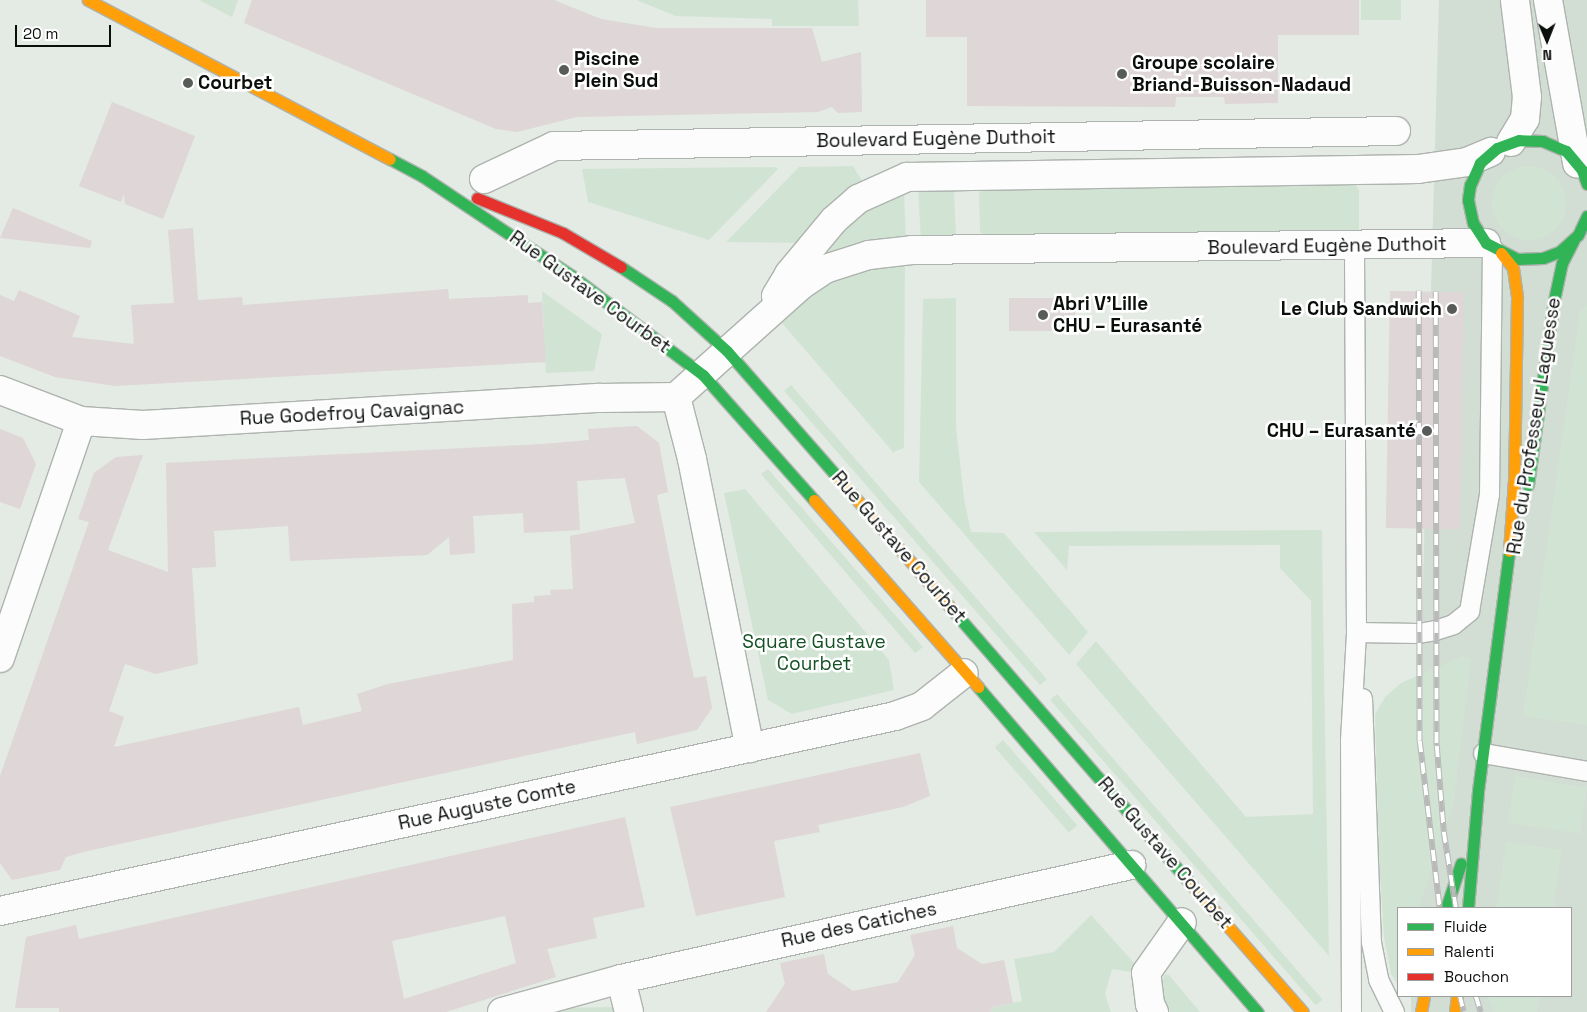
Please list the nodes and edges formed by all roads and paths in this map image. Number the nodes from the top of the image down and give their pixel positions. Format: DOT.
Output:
graph roads {
  1 [pos="88,0"];
  2 [pos="1515,0"];
  3 [pos="1548,0"];
  4 [pos="1396,131"];
  5 [pos="1501,147"];
  6 [pos="422,176"];
  7 [pos="1584,176"];
  8 [pos="484,179"];
  9 [pos="1587,216"];
  10 [pos="1579,235"];
  11 [pos="1354,246"];
  12 [pos="1493,248"];
  13 [pos="765,314"];
  14 [pos="727,351"];
  15 [pos="703,375"];
  16 [pos="0,390"];
  17 [pos="676,397"];
  18 [pos="81,421"];
  19 [pos="1469,611"];
  20 [pos="1502,614"];
  21 [pos="1356,632"];
  22 [pos="0,658"];
  23 [pos="964,673"];
  24 [pos="750,748"];
  25 [pos="1483,753"];
  26 [pos="1583,766"];
  27 [pos="1478,791"];
  28 [pos="1130,865"];
  29 [pos="1446,907"];
  30 [pos="1468,907"];
  31 [pos="0,911"];
  32 [pos="1182,922"];
  33 [pos="621,979"];
  34 [pos="1424,997"];
  35 [pos="1457,997"];
  36 [pos="502,1012"];
  37 [pos="629,1012"];
  38 [pos="1154,1012"];
  39 [pos="1258,1012"];
  40 [pos="1302,1012"];
  41 [pos="1351,1012"];
  42 [pos="1394,1012"];
  43 [pos="1421,1012"];
  44 [pos="1455,1012"];
  1 -- 6 [label="main road, Rue Gustave Courbet"];
  2 -- 5 [label="street"];
  3 -- 7 [label="street"];
  4 -- 8 [label="street, Boulevard Eugène Duthoit"];
  5 -- 7 [label="main road"];
  5 -- 12 [label="main road, Rue du Professeur Laguesse"];
  5 -- 13 [label="street, Boulevard Eugène Duthoit"];
  6 -- 14 [label="main road, Rue Gustave Courbet"];
  6 -- 15 [label="main road, Rue Gustave Courbet"];
  9 -- 10 [label="main road, Rue du Professeur Laguesse"];
  10 -- 12 [label="main road"];
  10 -- 20 [label="main road, Rue du Professeur Laguesse"];
  11 -- 12 [label="street, Boulevard Eugène Duthoit"];
  11 -- 13 [label="street, Boulevard Eugène Duthoit"];
  11 -- 21 [label="lane"];
  12 -- 19 [label="lane"];
  12 -- 20 [label="main road, Rue du Professeur Laguesse"];
  13 -- 14 [label="street, Boulevard Eugène Duthoit"];
  14 -- 15 [label="street, Boulevard Eugène Duthoit"];
  14 -- 40 [label="main road, Rue Gustave Courbet"];
  15 -- 17 [label="street"];
  15 -- 23 [label="main road, Rue Gustave Courbet"];
  16 -- 18 [label="street, Rue Godefroy Cavaignac"];
  17 -- 18 [label="street, Rue Godefroy Cavaignac"];
  17 -- 24 [label="street"];
  18 -- 22 [label="street"];
  19 -- 20 [label="lane"];
  19 -- 21 [label="lane"];
  20 -- 25 [label="main road, Rue du Professeur Laguesse"];
  21 -- 41 [label="lane"];
  21 -- 42 [label="lane"];
  23 -- 24 [label="street, Rue Auguste Comte"];
  23 -- 28 [label="main road, Rue Gustave Courbet"];
  24 -- 31 [label="street, Rue Auguste Comte"];
  25 -- 26 [label="lane"];
  25 -- 27 [label="main road, Rue du Professeur Laguesse"];
  27 -- 29 [label="main road, Rue du Professeur Laguesse"];
  27 -- 30 [label="main road, Rue du Professeur Laguesse"];
  28 -- 32 [label="main road, Rue Gustave Courbet"];
  28 -- 33 [label="street, Rue des Catiches"];
  32 -- 38 [label="street"];
  32 -- 39 [label="main road, Rue Gustave Courbet"];
  33 -- 36 [label="street, Rue des Catiches"];
  33 -- 37 [label="street"];
  34 -- 43 [label="main road"];
  35 -- 44 [label="main road"];
}
